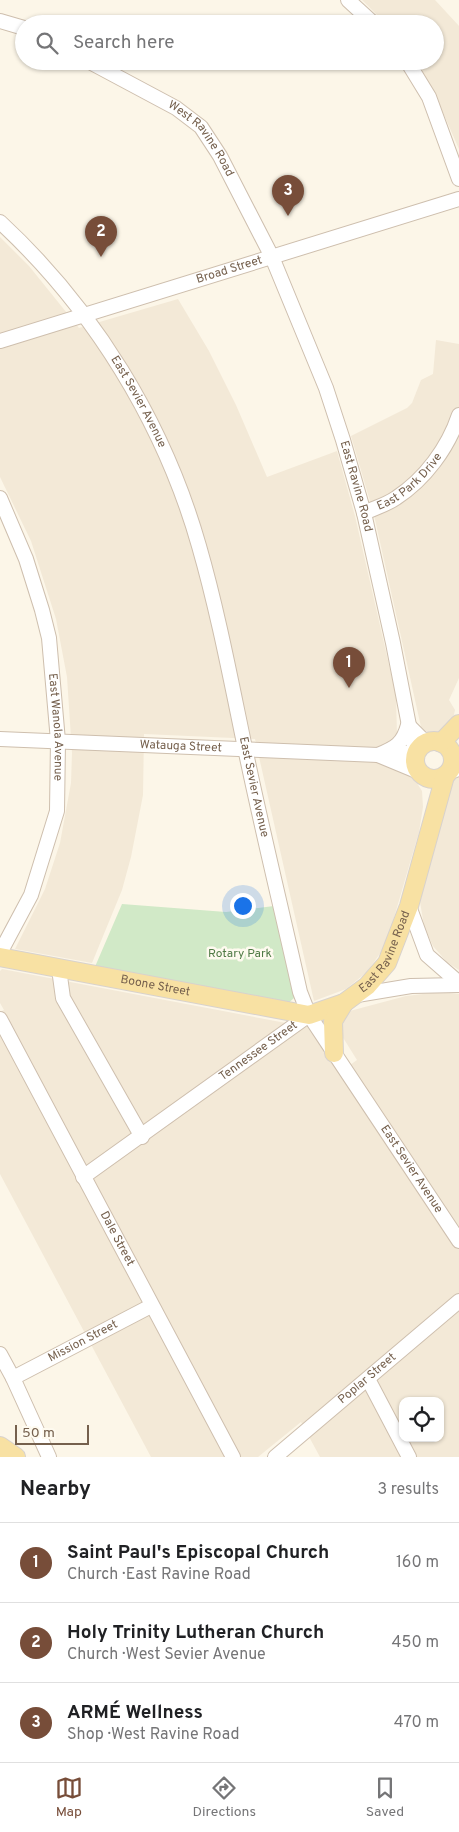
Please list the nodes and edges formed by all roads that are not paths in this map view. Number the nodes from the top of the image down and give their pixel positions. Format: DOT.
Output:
graph roads {
  1 [pos="348,0"];
  2 [pos="364,15"];
  3 [pos="0,21"];
  4 [pos="15,25"];
  5 [pos="105,70"];
  6 [pos="412,70"];
  7 [pos="459,179"];
  8 [pos="459,200"];
  9 [pos="0,222"];
  10 [pos="272,257"];
  11 [pos="85,315"];
  12 [pos="0,341"];
  13 [pos="459,415"];
  14 [pos="0,498"];
  15 [pos="364,513"];
  16 [pos="459,724"];
  17 [pos="408,726"];
  18 [pos="0,739"];
  19 [pos="58,741"];
  20 [pos="245,750"];
  21 [pos="378,755"];
  22 [pos="444,756"];
  23 [pos="421,774"];
  24 [pos="434,810"];
  25 [pos="409,906"];
  26 [pos="0,953"];
  27 [pos="0,957"];
  28 [pos="59,969"];
  29 [pos="459,984"];
  30 [pos="351,999"];
  31 [pos="309,1015"];
  32 [pos="0,1020"];
  33 [pos="334,1053"];
  34 [pos="142,1136"];
  35 [pos="83,1177"];
  36 [pos="459,1241"];
  37 [pos="459,1301"];
  38 [pos="152,1306"];
  39 [pos="0,1354"];
  40 [pos="13,1378"];
  41 [pos="368,1379"];
  42 [pos="0,1446"];
  43 [pos="16,1457"];
  44 [pos="48,1457"];
  45 [pos="233,1457"];
  46 [pos="275,1457"];
  47 [pos="408,1457"];
  1 -- 2 [label="street"];
  3 -- 4 [label="street"];
  5 -- 10 [label="street, West Ravine Road"];
  6 -- 7 [label="street"];
  8 -- 10 [label="street, Broad Street"];
  9 -- 11 [label="street, East Sevier Avenue"];
  10 -- 11 [label="street, Broad Street"];
  10 -- 15 [label="street, East Ravine Road"];
  11 -- 12 [label="street, Broad Street"];
  11 -- 20 [label="street, East Sevier Avenue"];
  13 -- 15 [label="street, East Park Drive"];
  14 -- 19 [label="street, East Wanola Avenue"];
  15 -- 17 [label="street, East Ravine Road"];
  16 -- 22 [label="main road"];
  17 -- 21 [label="street"];
  17 -- 22 [label="street"];
  18 -- 19 [label="street, Watauga Street"];
  19 -- 20 [label="street, Watauga Street"];
  19 -- 26 [label="street, East Wanola Avenue"];
  20 -- 21 [label="street, Watauga Street"];
  20 -- 31 [label="street, East Sevier Avenue"];
  21 -- 22 [label="street"];
  21 -- 23 [label="street, Watauga Street"];
  22 -- 23 [label="main road"];
  22 -- 23 [label="main road"];
  22 -- 24 [label="main road, East Ravine Road"];
  23 -- 24 [label="main road"];
  24 -- 25 [label="main road, East Ravine Road"];
  25 -- 29 [label="street, East Ravine Road"];
  25 -- 30 [label="main road, East Ravine Road"];
  27 -- 28 [label="main road, Boone Street"];
  28 -- 31 [label="main road, Boone Street"];
  28 -- 34 [label="street"];
  29 -- 30 [label="street, Tennessee Street"];
  30 -- 31 [label="main road, Tennessee Street"];
  30 -- 33 [label="main road"];
  31 -- 33 [label="street, East Sevier Avenue"];
  31 -- 34 [label="street, Tennessee Street"];
  32 -- 35 [label="street, Dale Street"];
  33 -- 36 [label="street, East Sevier Avenue"];
  34 -- 35 [label="street, Tennessee Street"];
  35 -- 38 [label="street, Dale Street"];
  37 -- 41 [label="street, Poplar Street"];
  38 -- 40 [label="street, Mission Street"];
  38 -- 45 [label="street, Dale Street"];
  39 -- 40 [label="street"];
  40 -- 44 [label="street"];
  41 -- 46 [label="street, Poplar Street"];
  41 -- 47 [label="street"];
  42 -- 43 [label="main road"];
}
